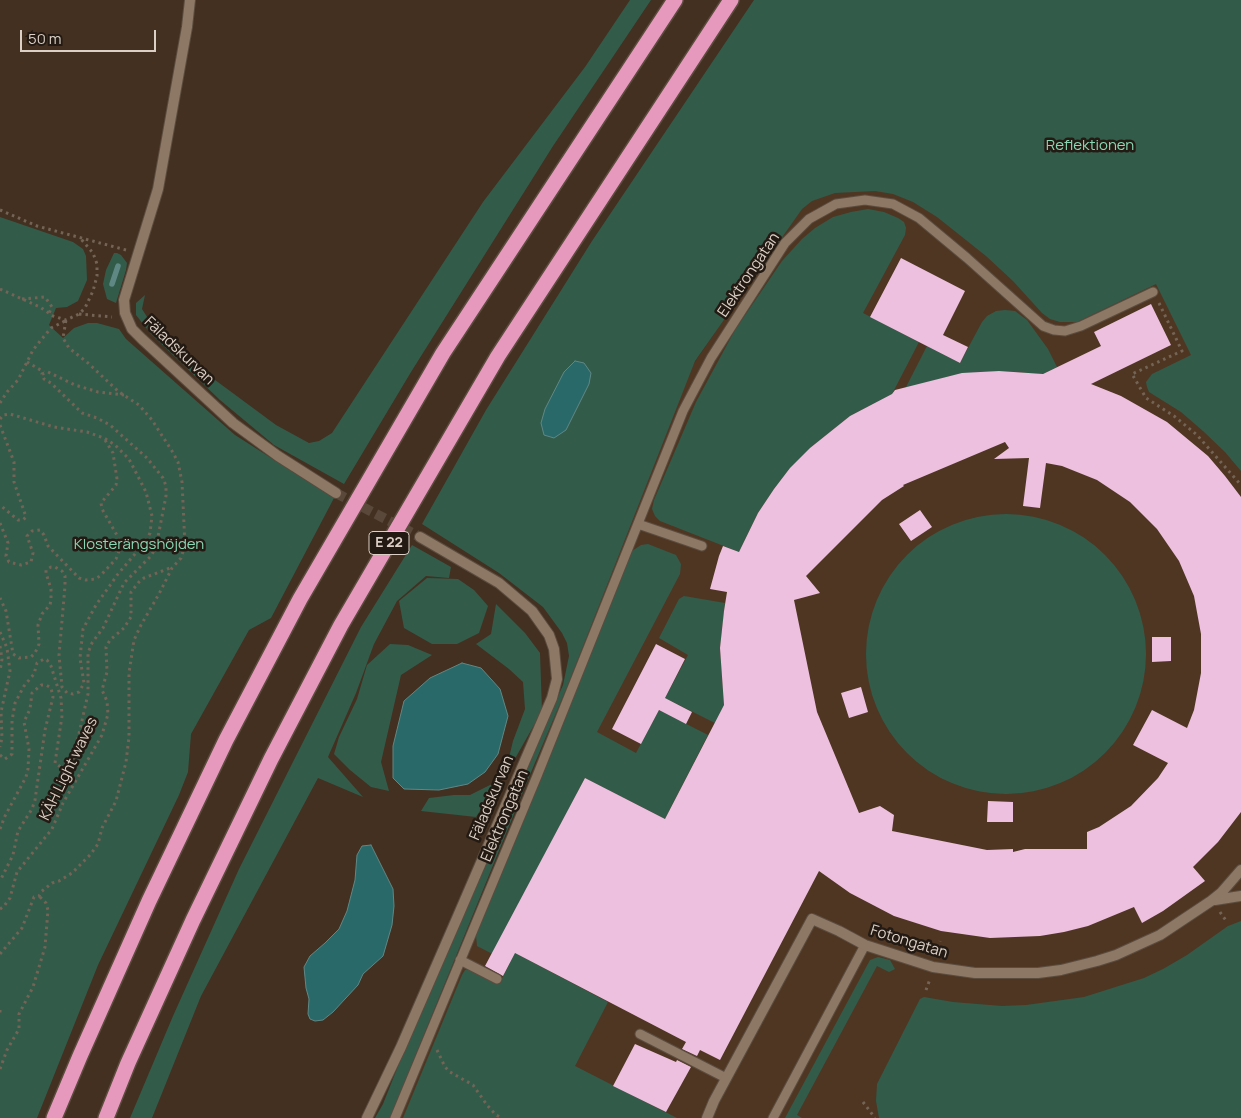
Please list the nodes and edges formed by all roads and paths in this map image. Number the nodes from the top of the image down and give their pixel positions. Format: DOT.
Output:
graph roads {
  1 [pos="190,0"];
  2 [pos="675,0"];
  3 [pos="731,0"];
  4 [pos="0,210"];
  5 [pos="81,239"];
  6 [pos="139,254"];
  7 [pos="0,289"];
  8 [pos="1153,292"];
  9 [pos="22,299"];
  10 [pos="49,313"];
  11 [pos="79,314"];
  12 [pos="127,319"];
  13 [pos="66,320"];
  14 [pos="27,362"];
  15 [pos="44,372"];
  16 [pos="124,395"];
  17 [pos="0,403"];
  18 [pos="0,419"];
  19 [pos="0,425"];
  20 [pos="104,438"];
  21 [pos="1241,484"];
  22 [pos="336,493"];
  23 [pos="0,504"];
  24 [pos="0,523"];
  25 [pos="638,524"];
  26 [pos="420,537"];
  27 [pos="702,546"];
  28 [pos="172,568"];
  29 [pos="0,598"];
  30 [pos="0,632"];
  31 [pos="0,646"];
  32 [pos="0,671"];
  33 [pos="0,747"];
  34 [pos="0,755"];
  35 [pos="0,829"];
  36 [pos="1241,870"];
  37 [pos="0,881"];
  38 [pos="39,896"];
  39 [pos="1241,896"];
  40 [pos="1211,901"];
  41 [pos="0,909"];
  42 [pos="865,945"];
  43 [pos="0,954"];
  44 [pos="460,960"];
  45 [pos="497,978"];
  46 [pos="640,1034"];
  47 [pos="428,1039"];
  48 [pos="0,1069"];
  49 [pos="726,1078"];
  50 [pos="863,1102"];
  51 [pos="54,1118"];
  52 [pos="106,1118"];
  53 [pos="367,1118"];
  54 [pos="395,1118"];
  55 [pos="502,1118"];
  56 [pos="707,1118"];
  57 [pos="773,1118"];
  58 [pos="875,1118"];
  1 -- 6 [label="street, Fäladskurvan"];
  2 -- 51 [label="highway"];
  3 -- 52 [label="highway, E 22"];
  4 -- 5 [label="path"];
  5 -- 6 [label="path"];
  5 -- 11 [label="path"];
  6 -- 12 [label="street, Fäladskurvan"];
  7 -- 9 [label="path"];
  8 -- 21 [label="path"];
  8 -- 25 [label="lane, Elektrongatan"];
  9 -- 10 [label="path"];
  9 -- 10 [label="path"];
  10 -- 13 [label="path"];
  11 -- 12 [label="path"];
  11 -- 13 [label="path"];
  12 -- 22 [label="street, Fäladskurvan"];
  13 -- 14 [label="path"];
  13 -- 16 [label="path"];
  14 -- 15 [label="path"];
  14 -- 17 [label="path"];
  15 -- 16 [label="path"];
  15 -- 34 [label="path"];
  16 -- 28 [label="path"];
  18 -- 20 [label="path"];
  19 -- 23 [label="path"];
  20 -- 24 [label="path"];
  20 -- 29 [label="path"];
  25 -- 27 [label="lane"];
  25 -- 44 [label="lane, Elektrongatan"];
  26 -- 53 [label="street, Fäladskurvan"];
  28 -- 38 [label="path"];
  28 -- 41 [label="path, KÄH Light waves"];
  30 -- 33 [label="path"];
  31 -- 32 [label="path"];
  35 -- 37 [label="path, KÄH Light waves"];
  36 -- 40 [label="street, Fotongatan"];
  38 -- 43 [label="path"];
  38 -- 48 [label="path"];
  39 -- 40 [label="street, Fotongatan"];
  40 -- 42 [label="street, Fotongatan"];
  42 -- 49 [label="street, Fotongatan"];
  42 -- 57 [label="lane"];
  44 -- 45 [label="lane"];
  44 -- 47 [label="lane, Elektrongatan"];
  46 -- 49 [label="lane"];
  47 -- 54 [label="lane, Elektrongatan"];
  47 -- 55 [label="path"];
  49 -- 56 [label="street, Fotongatan"];
  50 -- 58 [label="path"];
}
